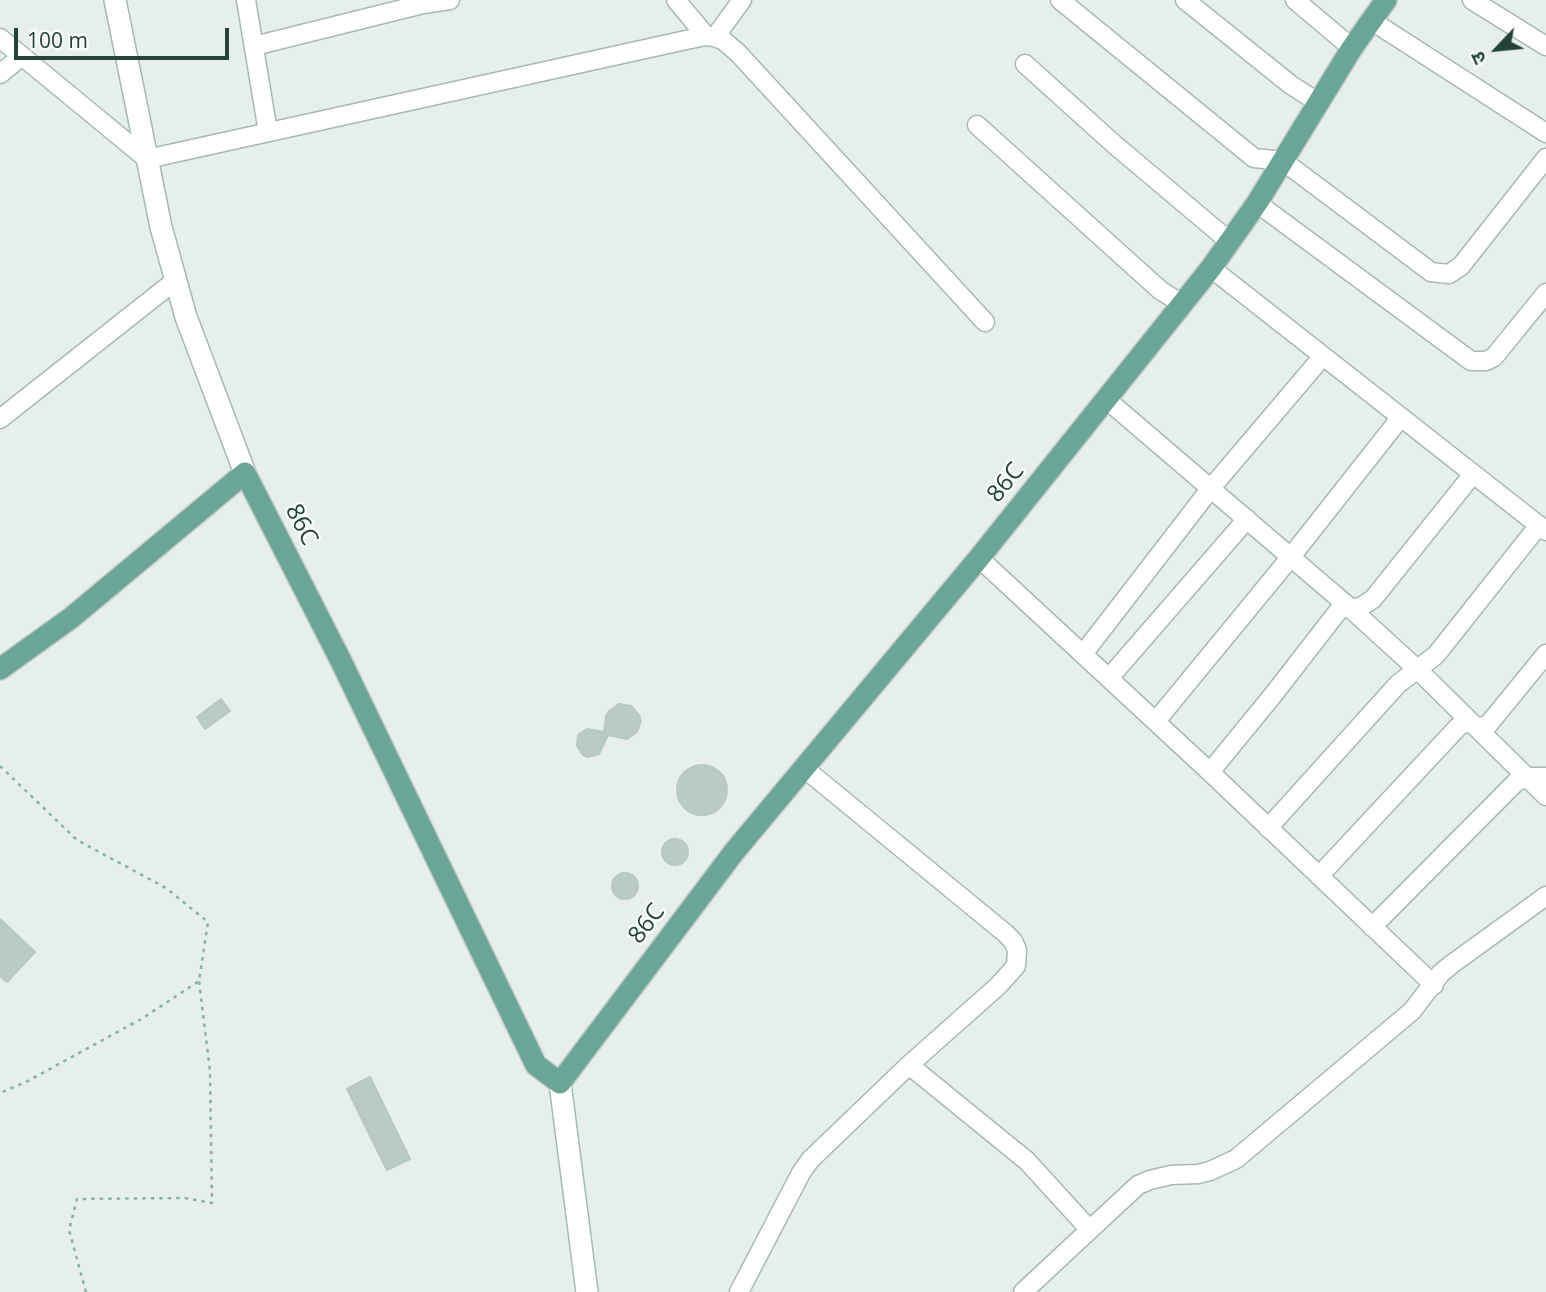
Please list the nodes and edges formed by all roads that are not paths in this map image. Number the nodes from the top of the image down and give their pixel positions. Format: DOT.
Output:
graph roads {
  1 [pos="115,0"];
  2 [pos="246,0"];
  3 [pos="450,0"];
  4 [pos="676,0"];
  5 [pos="742,0"];
  6 [pos="1060,0"];
  7 [pos="1185,0"];
  8 [pos="1295,0"];
  9 [pos="1386,0"];
  10 [pos="1472,0"];
  11 [pos="1372,21"];
  12 [pos="710,36"];
  13 [pos="0,38"];
  14 [pos="254,46"];
  15 [pos="1546,46"];
  16 [pos="1352,48"];
  17 [pos="22,55"];
  18 [pos="1025,64"];
  19 [pos="0,74"];
  20 [pos="1319,103"];
  21 [pos="977,125"];
  22 [pos="268,132"];
  23 [pos="1546,133"];
  24 [pos="1546,158"];
  25 [pos="147,159"];
  26 [pos="1283,161"];
  27 [pos="1257,203"];
  28 [pos="1230,241"];
  29 [pos="1211,268"];
  30 [pos="176,280"];
  31 [pos="1546,293"];
  32 [pos="1182,304"];
  33 [pos="985,322"];
  34 [pos="1323,356"];
  35 [pos="1106,399"];
  36 [pos="1401,417"];
  37 [pos="0,419"];
  38 [pos="245,473"];
  39 [pos="1473,474"];
  40 [pos="1212,488"];
  41 [pos="1247,519"];
  42 [pos="1542,528"];
  43 [pos="979,558"];
  44 [pos="1290,558"];
  45 [pos="1349,607"];
  46 [pos="1083,654"];
  47 [pos="1546,654"];
  48 [pos="0,669"];
  49 [pos="1418,670"];
  50 [pos="1109,678"];
  51 [pos="1156,721"];
  52 [pos="1471,723"];
  53 [pos="804,768"];
  54 [pos="1210,772"];
  55 [pos="1527,777"];
  56 [pos="1546,777"];
  57 [pos="1546,796"];
  58 [pos="1268,828"];
  59 [pos="1319,876"];
  60 [pos="1546,896"];
  61 [pos="1372,927"];
  62 [pos="1434,985"];
  63 [pos="909,1065"];
  64 [pos="561,1083"];
  65 [pos="1089,1229"];
  66 [pos="586,1292"];
  67 [pos="739,1292"];
  68 [pos="1023,1292"];
  1 -- 25 [label="street"];
  2 -- 14 [label="street"];
  3 -- 14 [label="street"];
  4 -- 12 [label="street"];
  5 -- 12 [label="street"];
  6 -- 26 [label="street"];
  7 -- 20 [label="street"];
  8 -- 16 [label="street"];
  9 -- 11 [label="main road, 86C"];
  10 -- 15 [label="street"];
  11 -- 16 [label="main road, 86C"];
  11 -- 23 [label="street"];
  12 -- 22 [label="street"];
  12 -- 33 [label="street"];
  13 -- 17 [label="street"];
  14 -- 22 [label="street"];
  16 -- 20 [label="main road, 86C"];
  17 -- 19 [label="street"];
  17 -- 25 [label="street"];
  18 -- 28 [label="street"];
  20 -- 26 [label="main road, 86C"];
  21 -- 32 [label="street"];
  22 -- 25 [label="street"];
  24 -- 26 [label="street"];
  25 -- 30 [label="street"];
  26 -- 27 [label="main road, 86C"];
  27 -- 28 [label="main road, 86C"];
  27 -- 31 [label="street"];
  28 -- 29 [label="main road, 86C"];
  29 -- 32 [label="main road, 86C"];
  29 -- 34 [label="street"];
  30 -- 37 [label="street"];
  30 -- 38 [label="street"];
  32 -- 35 [label="main road, 86C"];
  34 -- 36 [label="street"];
  34 -- 40 [label="street"];
  35 -- 40 [label="street"];
  35 -- 43 [label="main road, 86C"];
  36 -- 39 [label="street"];
  36 -- 44 [label="street"];
  38 -- 48 [label="main road"];
  38 -- 64 [label="main road, 86C"];
  39 -- 42 [label="street"];
  39 -- 45 [label="street"];
  40 -- 41 [label="street"];
  40 -- 46 [label="street"];
  41 -- 44 [label="street"];
  41 -- 50 [label="street"];
  42 -- 49 [label="street"];
  43 -- 46 [label="street"];
  43 -- 53 [label="main road, 86C"];
  44 -- 45 [label="street"];
  44 -- 51 [label="street"];
  45 -- 49 [label="street"];
  45 -- 54 [label="street"];
  46 -- 50 [label="street"];
  47 -- 52 [label="street"];
  49 -- 52 [label="street"];
  49 -- 58 [label="street"];
  50 -- 51 [label="street"];
  51 -- 54 [label="street"];
  52 -- 55 [label="street"];
  52 -- 59 [label="street"];
  53 -- 63 [label="street"];
  53 -- 64 [label="main road, 86C"];
  54 -- 58 [label="street"];
  55 -- 56 [label="street"];
  55 -- 57 [label="street"];
  55 -- 61 [label="street"];
  58 -- 59 [label="street"];
  59 -- 61 [label="street"];
  60 -- 62 [label="street"];
  61 -- 62 [label="street"];
  62 -- 65 [label="street"];
  63 -- 65 [label="street"];
  63 -- 67 [label="street"];
  64 -- 66 [label="street"];
  65 -- 68 [label="street"];
}
